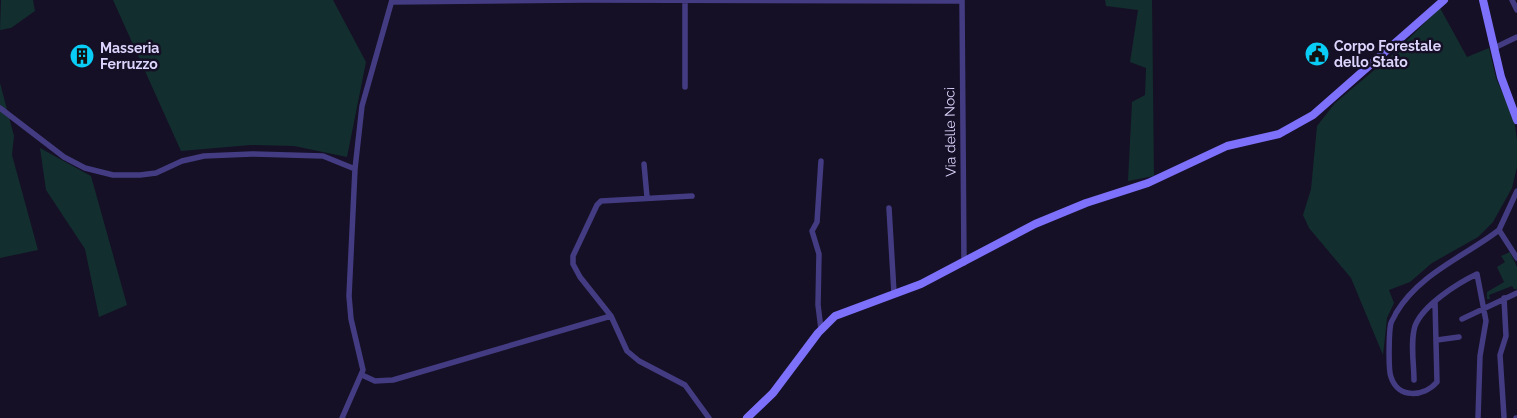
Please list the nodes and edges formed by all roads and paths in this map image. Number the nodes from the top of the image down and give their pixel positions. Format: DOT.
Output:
graph roads {
  1 [pos="1444,0"];
  2 [pos="1483,0"];
  3 [pos="1512,0"];
  4 [pos="392,1"];
  5 [pos="685,1"];
  6 [pos="962,1"];
  7 [pos="1517,10"];
  8 [pos="1517,37"];
  9 [pos="1494,48"];
  10 [pos="685,87"];
  11 [pos="0,108"];
  12 [pos="1516,116"];
  13 [pos="820,161"];
  14 [pos="644,164"];
  15 [pos="355,169"];
  16 [pos="1517,191"];
  17 [pos="692,196"];
  18 [pos="647,197"];
  19 [pos="889,208"];
  20 [pos="1499,230"];
  21 [pos="1516,254"];
  22 [pos="964,263"];
  23 [pos="894,293"];
  24 [pos="1517,293"];
  25 [pos="1504,298"];
  26 [pos="1435,302"];
  27 [pos="1482,308"];
  28 [pos="611,316"];
  29 [pos="1462,319"];
  30 [pos="821,329"];
  31 [pos="1459,337"];
  32 [pos="1437,340"];
  33 [pos="362,375"];
  34 [pos="1414,380"];
  35 [pos="342,418"];
  36 [pos="709,418"];
  37 [pos="747,418"];
  38 [pos="1478,418"];
  39 [pos="1504,418"];
  1 -- 22 [label="main road"];
  2 -- 9 [label="main road"];
  3 -- 7 [label="street"];
  4 -- 5 [label="street"];
  4 -- 15 [label="street"];
  5 -- 6 [label="street"];
  5 -- 10 [label="street"];
  6 -- 22 [label="street, Via delle Noci"];
  8 -- 9 [label="street"];
  9 -- 12 [label="main road"];
  11 -- 15 [label="street"];
  13 -- 30 [label="street"];
  14 -- 18 [label="street"];
  15 -- 33 [label="street"];
  16 -- 20 [label="street"];
  17 -- 18 [label="street"];
  18 -- 28 [label="street"];
  19 -- 23 [label="street"];
  20 -- 21 [label="street"];
  20 -- 32 [label="street"];
  22 -- 23 [label="main road"];
  23 -- 30 [label="main road"];
  24 -- 25 [label="street"];
  25 -- 27 [label="street"];
  25 -- 39 [label="street"];
  26 -- 27 [label="street"];
  26 -- 32 [label="street"];
  26 -- 34 [label="street"];
  27 -- 29 [label="street"];
  27 -- 38 [label="street"];
  28 -- 33 [label="street"];
  28 -- 36 [label="street"];
  30 -- 37 [label="main road"];
  31 -- 32 [label="street"];
  33 -- 35 [label="street"];
}
